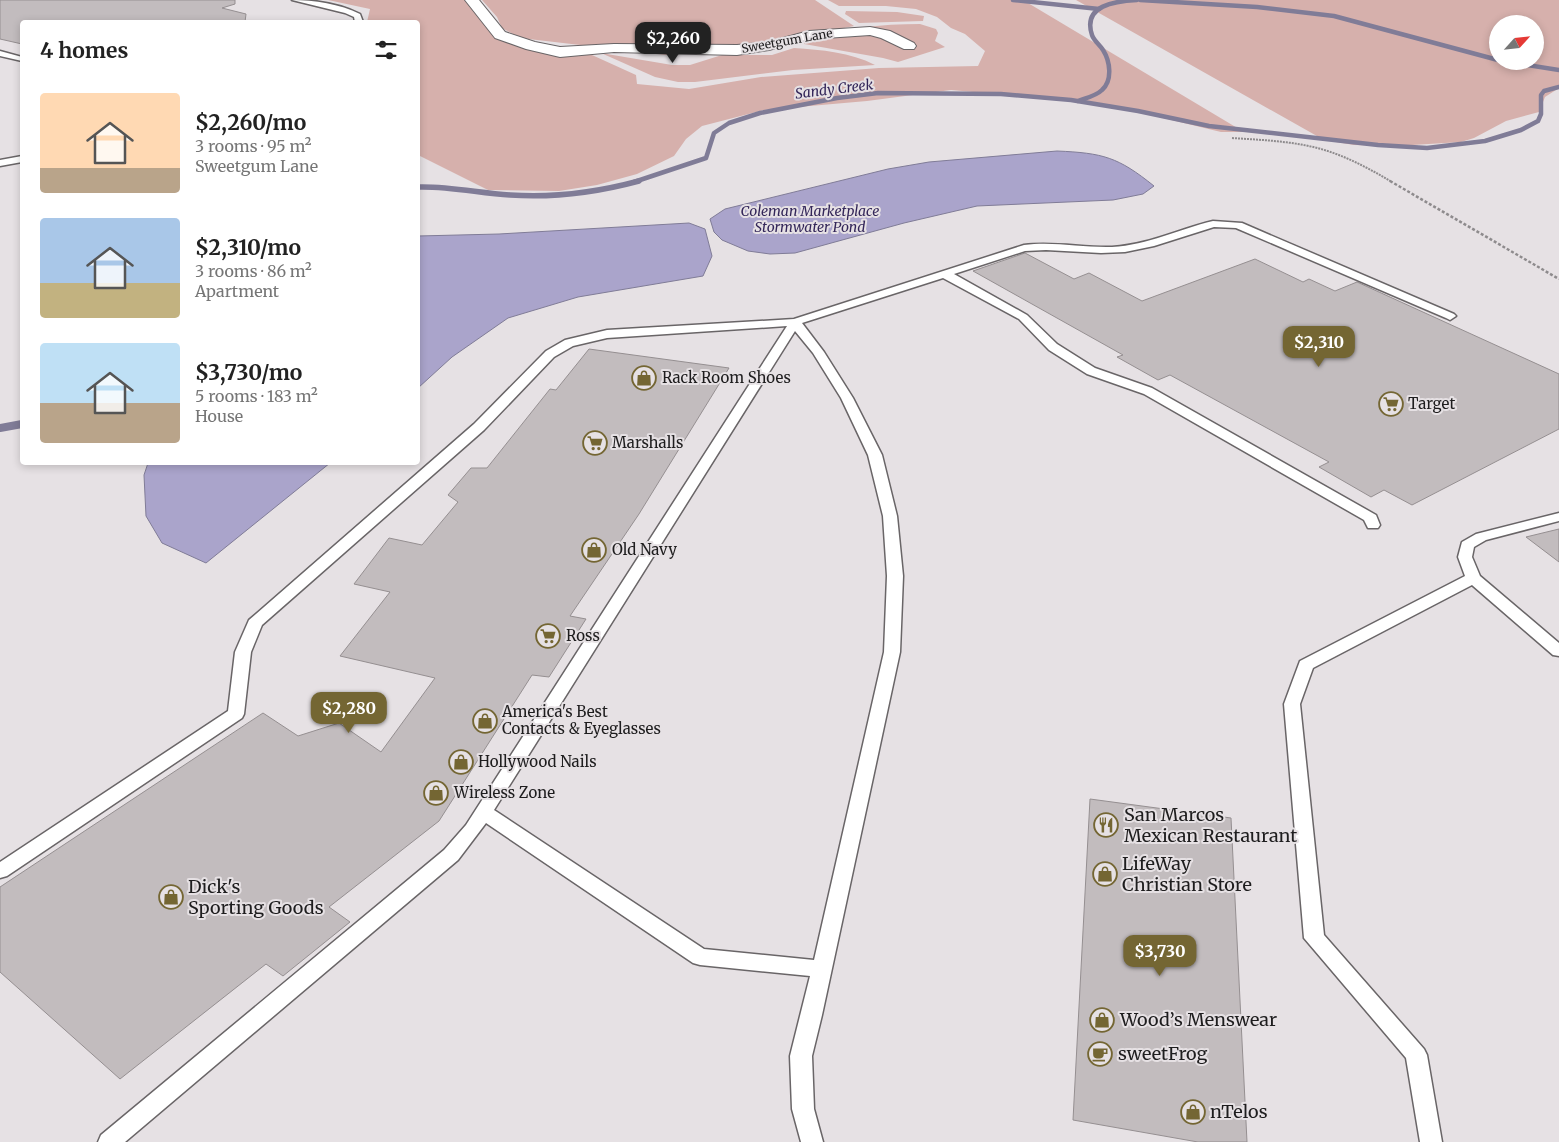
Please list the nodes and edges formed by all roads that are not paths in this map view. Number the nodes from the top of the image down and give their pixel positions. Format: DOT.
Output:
graph roads {
  1 [pos="296,0"];
  2 [pos="472,0"];
  3 [pos="358,20"];
  4 [pos="909,46"];
  5 [pos="0,53"];
  6 [pos="20,58"];
  7 [pos="20,159"];
  8 [pos="0,163"];
  9 [pos="945,274"];
  10 [pos="1450,316"];
  11 [pos="795,322"];
  12 [pos="1559,517"];
  13 [pos="1373,525"];
  14 [pos="1473,578"];
  15 [pos="1559,651"];
  16 [pos="484,812"];
  17 [pos="0,872"];
  18 [pos="822,969"];
  19 [pos="108,1142"];
  20 [pos="812,1142"];
  21 [pos="1431,1142"];
  1 -- 3 [label="lane"];
  2 -- 4 [label="street, Sweetgum Lane"];
  5 -- 6 [label="lane"];
  7 -- 8 [label="lane"];
  9 -- 10 [label="lane"];
  9 -- 11 [label="lane"];
  9 -- 13 [label="lane"];
  11 -- 16 [label="lane"];
  11 -- 17 [label="lane"];
  11 -- 18 [label="lane"];
  12 -- 14 [label="lane"];
  14 -- 15 [label="lane"];
  14 -- 21 [label="lane"];
  16 -- 18 [label="lane"];
  16 -- 19 [label="lane"];
  18 -- 20 [label="lane"];
}
